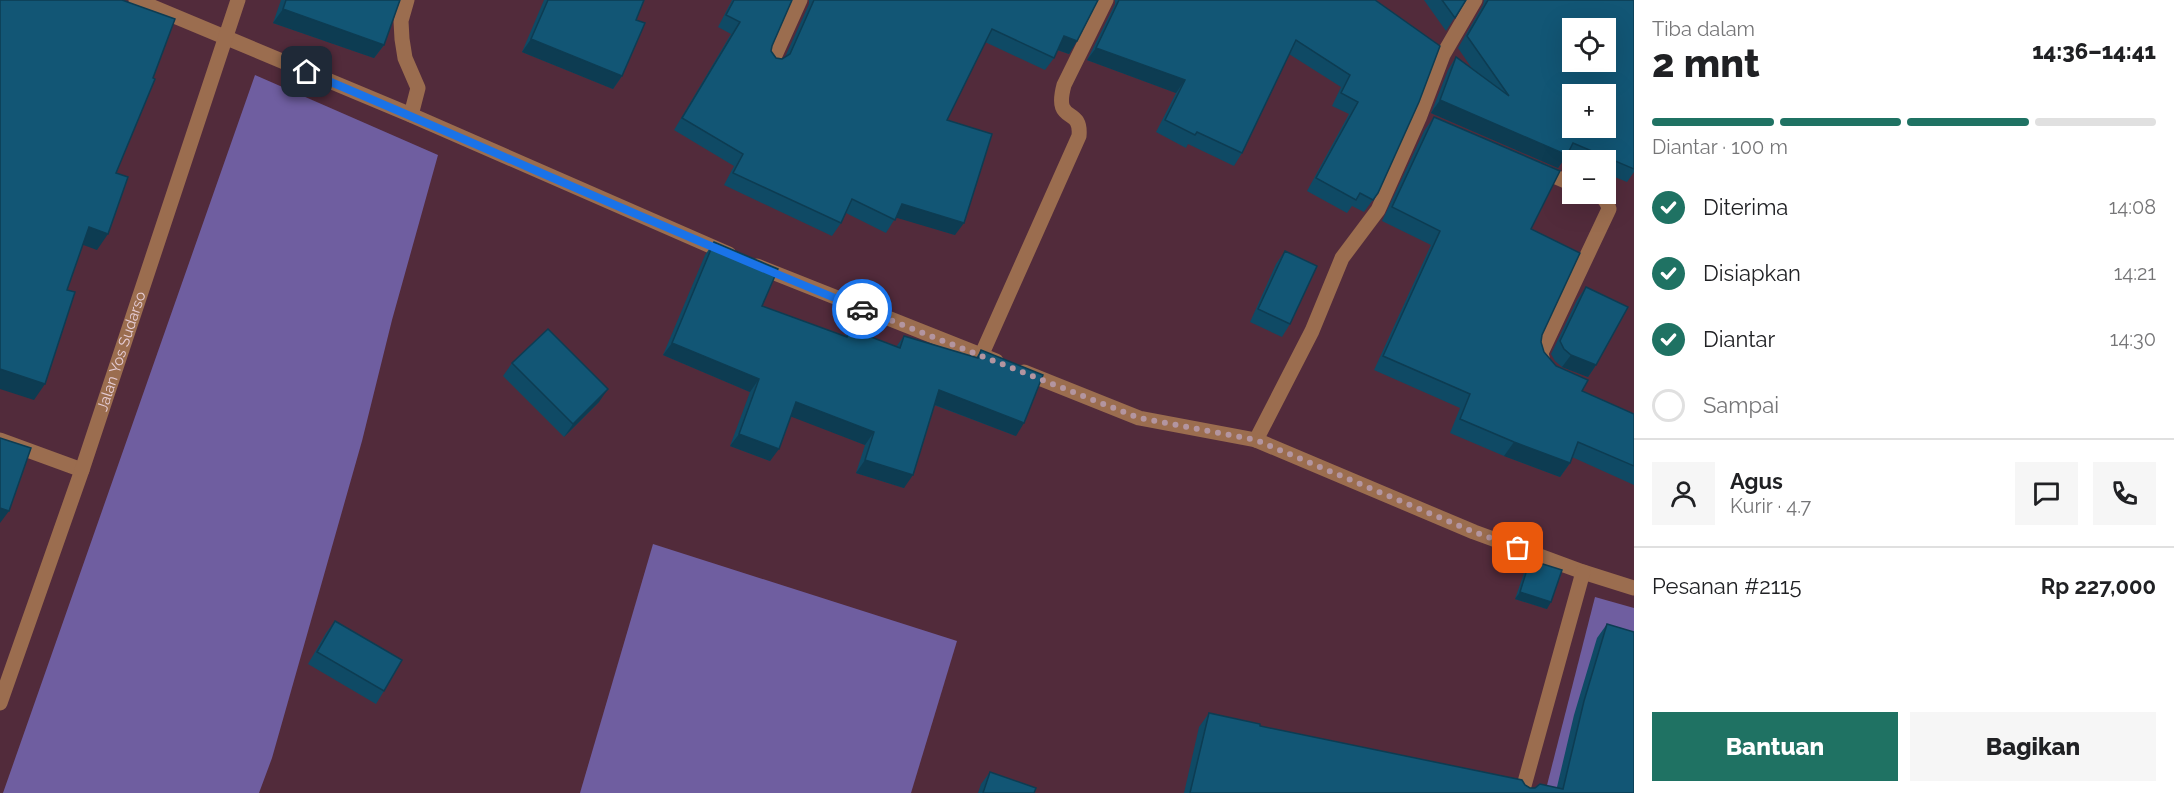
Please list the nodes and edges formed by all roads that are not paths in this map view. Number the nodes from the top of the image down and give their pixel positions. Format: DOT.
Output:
graph roads {
  1 [pos="136,0"];
  2 [pos="238,0"];
  3 [pos="407,0"];
  4 [pos="800,0"];
  5 [pos="1106,0"];
  6 [pos="1475,0"];
  7 [pos="224,38"];
  8 [pos="772,62"];
  9 [pos="411,115"];
  10 [pos="1528,165"];
  11 [pos="1562,180"];
  12 [pos="1608,204"];
  13 [pos="981,356"];
  14 [pos="1558,376"];
  15 [pos="0,440"];
  16 [pos="1256,440"];
  17 [pos="82,470"];
  18 [pos="1583,572"];
  19 [pos="1634,588"];
  20 [pos="0,703"];
  21 [pos="1521,793"];
  1 -- 7 [label="street"];
  2 -- 7 [label="street, Jalan Yos Sudarso"];
  3 -- 9 [label="street"];
  4 -- 8 [label="street"];
  5 -- 13 [label="street"];
  6 -- 16 [label="street"];
  7 -- 9 [label="street"];
  7 -- 17 [label="street, Jalan Yos Sudarso"];
  9 -- 13 [label="street"];
  10 -- 11 [label="street"];
  12 -- 14 [label="street"];
  13 -- 16 [label="street"];
  15 -- 17 [label="street"];
  16 -- 18 [label="street"];
  17 -- 20 [label="street, Jalan Yos Sudarso"];
  18 -- 19 [label="street"];
  18 -- 21 [label="street"];
}
